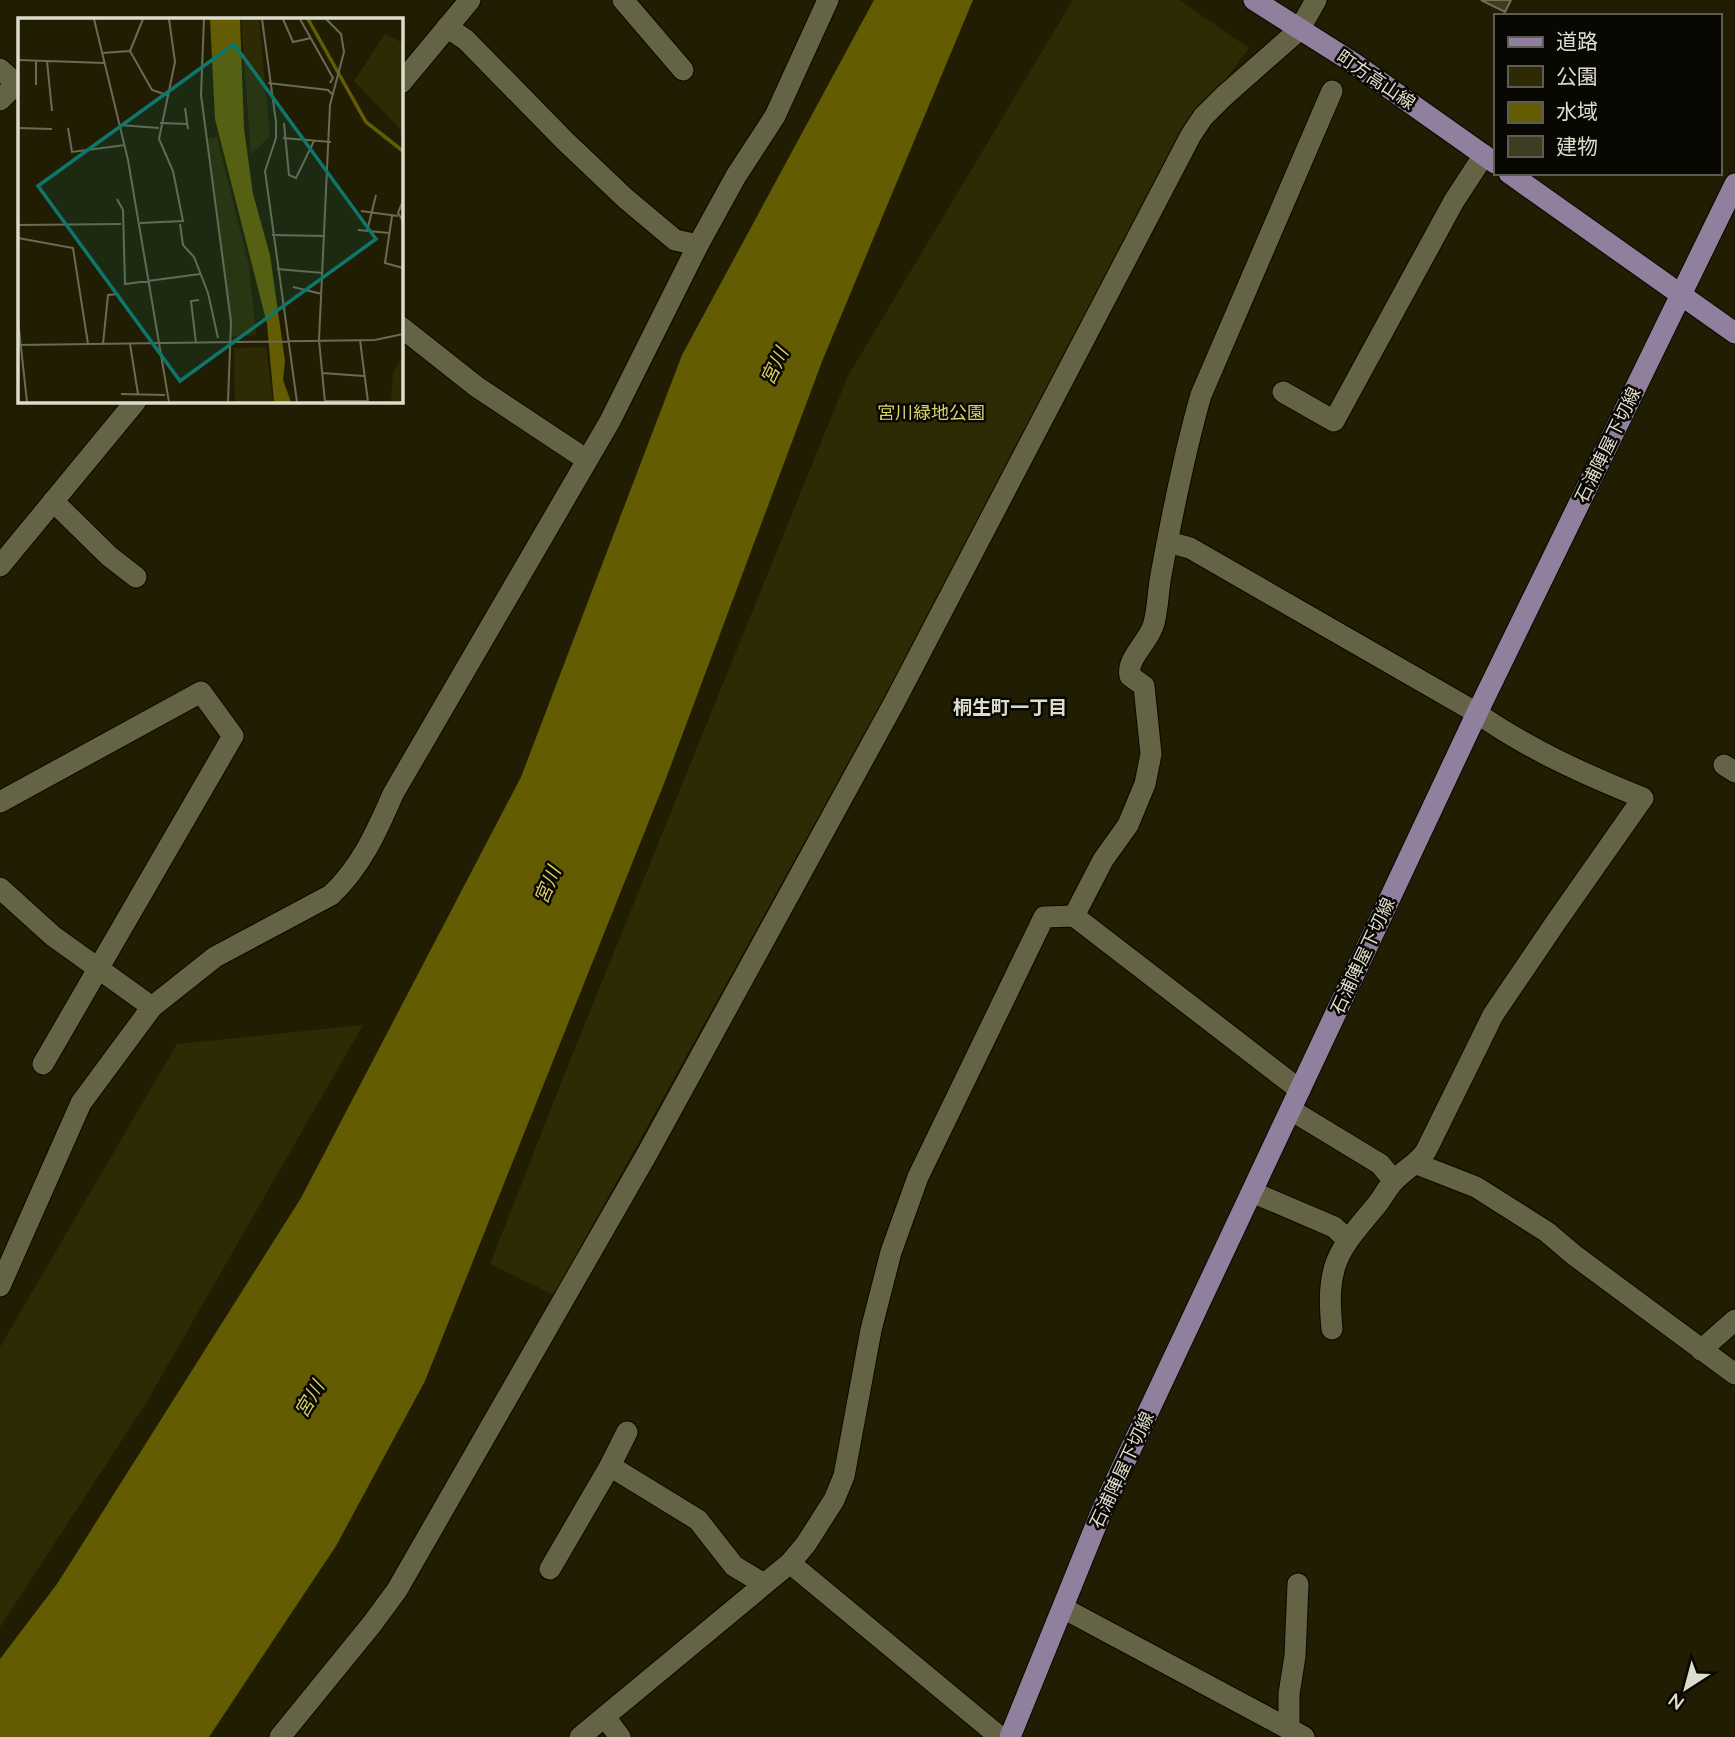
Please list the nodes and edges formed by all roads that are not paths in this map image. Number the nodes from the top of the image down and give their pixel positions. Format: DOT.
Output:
graph roads {
  1 [pos="470,0"];
  2 [pos="828,0"];
  3 [pos="1316,0"];
  4 [pos="632,4"];
  5 [pos="1262,6"];
  6 [pos="447,27"];
  7 [pos="1299,30"];
  8 [pos="0,69"];
  9 [pos="683,70"];
  10 [pos="402,82"];
  11 [pos="18,85"];
  12 [pos="1332,91"];
  13 [pos="0,100"];
  14 [pos="1490,159"];
  15 [pos="1512,175"];
  16 [pos="1735,184"];
  17 [pos="698,245"];
  18 [pos="1681,295"];
  19 [pos="402,328"];
  20 [pos="1735,333"];
  21 [pos="1283,392"];
  22 [pos="135,402"];
  23 [pos="587,460"];
  24 [pos="53,500"];
  25 [pos="1168,542"];
  26 [pos="0,566"];
  27 [pos="136,577"];
  28 [pos="1477,713"];
  29 [pos="0,802"];
  30 [pos="0,888"];
  31 [pos="1074,916"];
  32 [pos="97,969"];
  33 [pos="152,1007"];
  34 [pos="43,1064"];
  35 [pos="1296,1100"];
  36 [pos="1417,1164"];
  37 [pos="1394,1181"];
  38 [pos="1252,1192"];
  39 [pos="1348,1240"];
  40 [pos="0,1286"];
  41 [pos="1735,1320"];
  42 [pos="1332,1329"];
  43 [pos="1702,1350"];
  44 [pos="1735,1374"];
  45 [pos="627,1432"];
  46 [pos="610,1466"];
  47 [pos="790,1563"];
  48 [pos="550,1569"];
  49 [pos="764,1584"];
  50 [pos="1298,1584"];
  51 [pos="1063,1608"];
  52 [pos="605,1717"];
  53 [pos="1297,1733"];
  54 [pos="280,1737"];
  55 [pos="580,1737"];
  56 [pos="620,1737"];
  57 [pos="1000,1737"];
  58 [pos="1010,1737"];
  1 -- 6 [label="street"];
  2 -- 17 [label="street"];
  3 -- 7 [label="street"];
  4 -- 9 [label="street"];
  5 -- 7 [label="main road, 町方高山線"];
  6 -- 10 [label="street"];
  6 -- 17 [label="street"];
  7 -- 14 [label="main road, 町方高山線"];
  7 -- 54 [label="street"];
  8 -- 11 [label="street"];
  11 -- 13 [label="street"];
  12 -- 25 [label="street"];
  14 -- 21 [label="street"];
  15 -- 18 [label="main road"];
  16 -- 18 [label="main road, 石浦陣屋下切線"];
  17 -- 23 [label="street"];
  18 -- 20 [label="main road"];
  18 -- 28 [label="main road, 石浦陣屋下切線"];
  19 -- 23 [label="street"];
  22 -- 24 [label="street"];
  23 -- 33 [label="street"];
  24 -- 26 [label="street"];
  24 -- 27 [label="street"];
  25 -- 28 [label="street"];
  25 -- 31 [label="street"];
  28 -- 35 [label="main road, 石浦陣屋下切線"];
  28 -- 36 [label="street"];
  29 -- 32 [label="street"];
  30 -- 32 [label="street"];
  31 -- 35 [label="street"];
  31 -- 47 [label="street"];
  32 -- 33 [label="street"];
  32 -- 34 [label="street"];
  33 -- 40 [label="street"];
  35 -- 37 [label="street"];
  35 -- 38 [label="main road, 石浦陣屋下切線"];
  36 -- 37 [label="street"];
  36 -- 43 [label="street"];
  37 -- 39 [label="street"];
  38 -- 39 [label="street"];
  38 -- 51 [label="main road, 石浦陣屋下切線"];
  39 -- 42 [label="street"];
  41 -- 43 [label="street"];
  43 -- 44 [label="street"];
  45 -- 46 [label="street"];
  46 -- 48 [label="street"];
  46 -- 49 [label="street"];
  47 -- 49 [label="street"];
  47 -- 57 [label="street"];
  49 -- 52 [label="street"];
  50 -- 53 [label="street"];
  51 -- 53 [label="street"];
  51 -- 58 [label="main road, 石浦陣屋下切線"];
  52 -- 55 [label="street"];
  52 -- 56 [label="street"];
}
